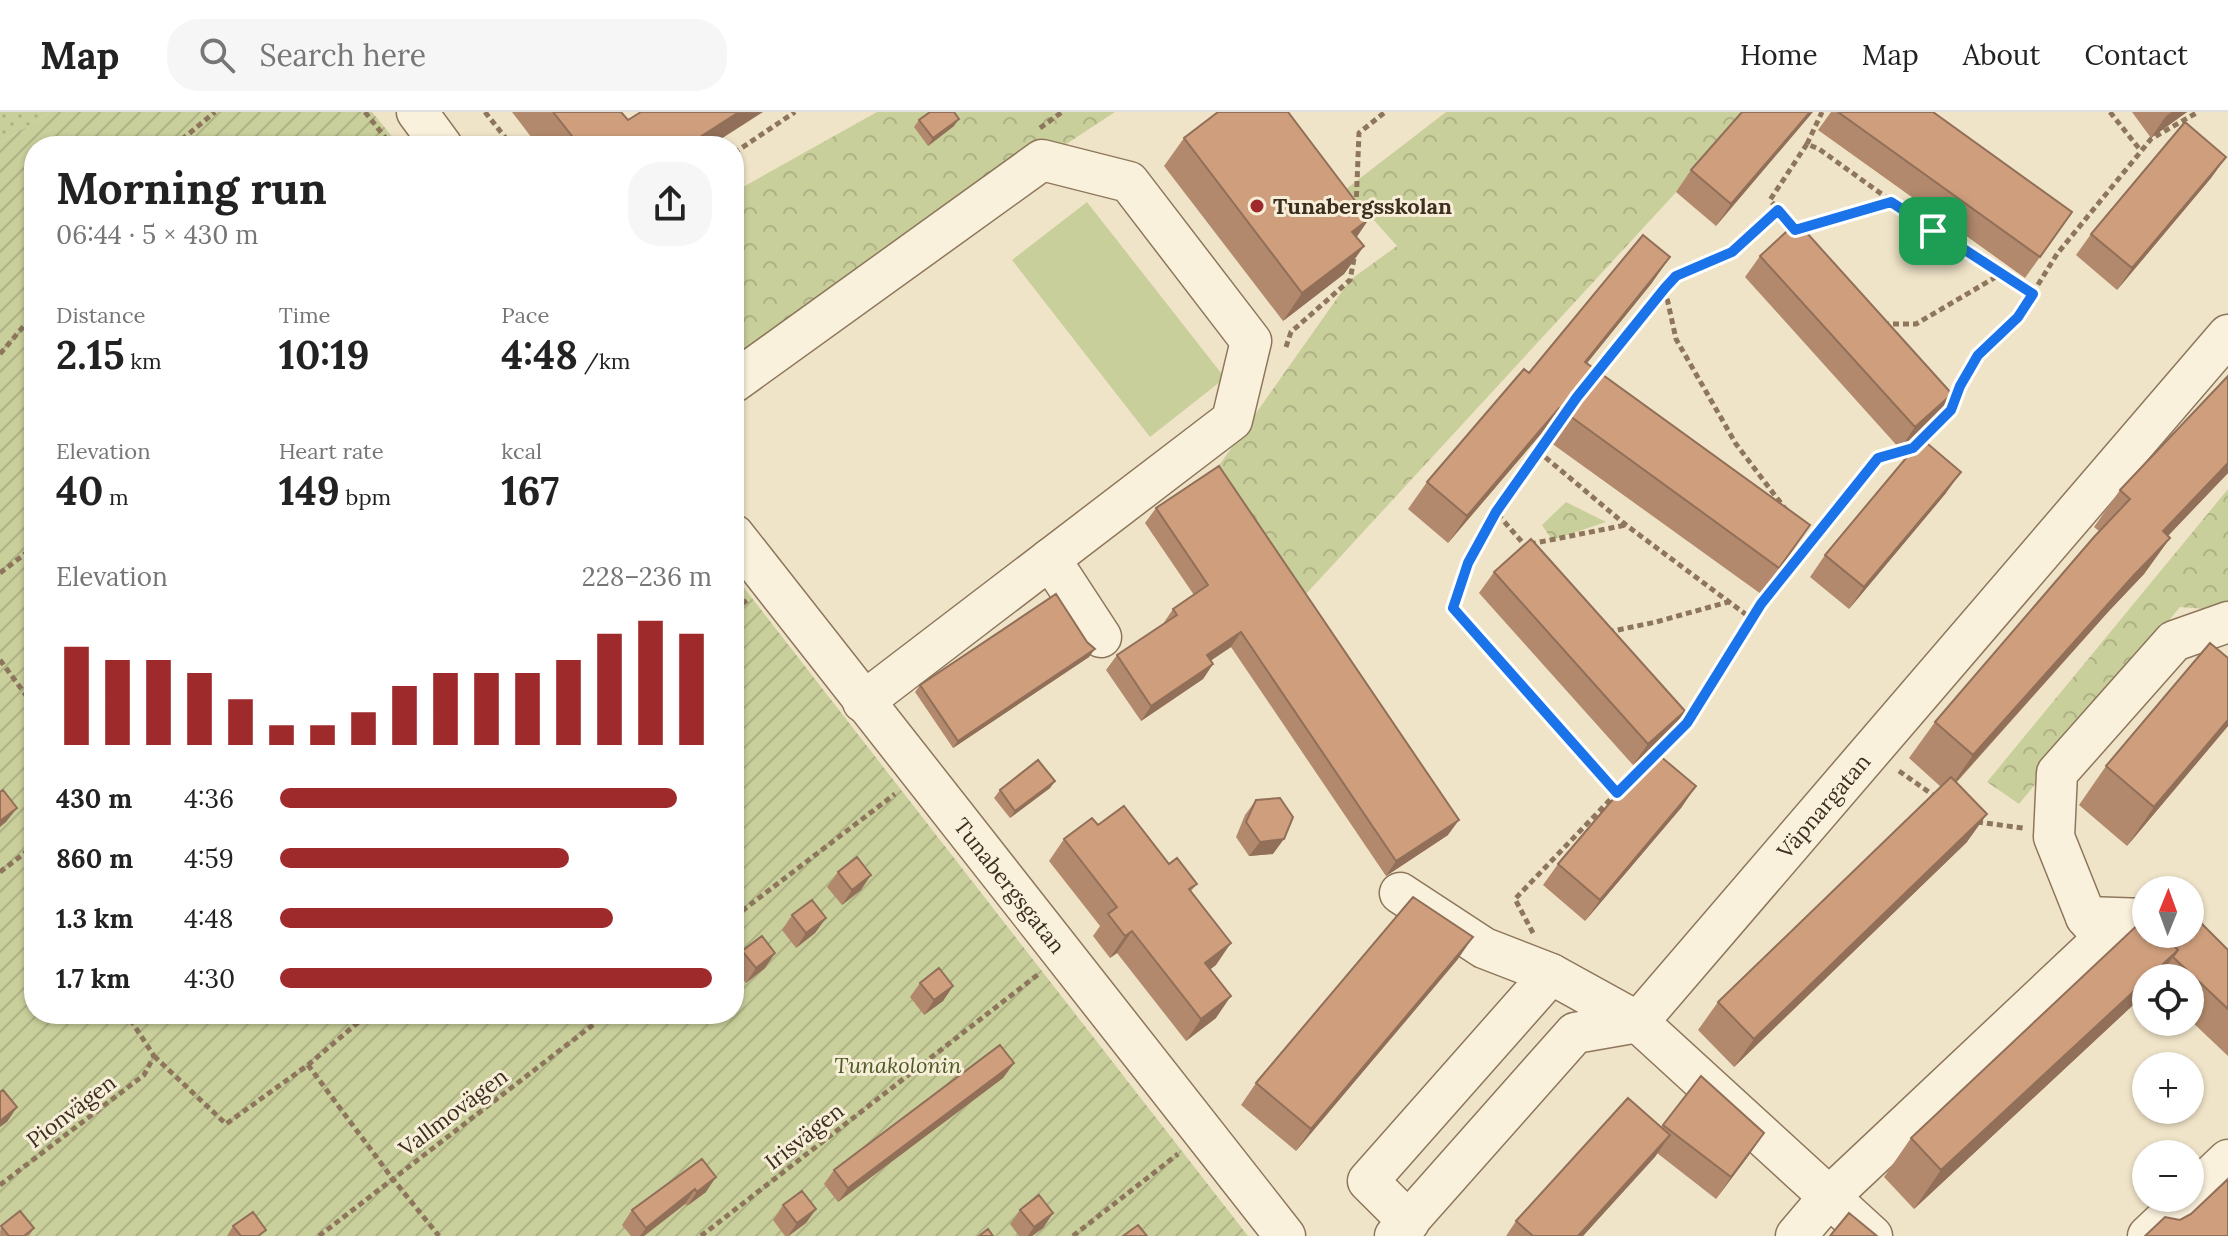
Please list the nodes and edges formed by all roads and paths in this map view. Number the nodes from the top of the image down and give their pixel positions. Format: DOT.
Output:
graph roads {
  1 [pos="215,112"];
  2 [pos="365,112"];
  3 [pos="417,112"];
  4 [pos="485,112"];
  5 [pos="795,112"];
  6 [pos="1385,112"];
  7 [pos="1822,112"];
  8 [pos="2110,112"];
  9 [pos="2198,112"];
  10 [pos="186,136"];
  11 [pos="384,136"];
  12 [pos="435,136"];
  13 [pos="504,136"];
  14 [pos="1807,144"];
  15 [pos="744,146"];
  16 [pos="2141,151"];
  17 [pos="1891,202"];
  18 [pos="1778,210"];
  19 [pos="1356,213"];
  20 [pos="1795,230"];
  21 [pos="1805,241"];
  22 [pos="1355,245"];
  23 [pos="2001,274"];
  24 [pos="1665,288"];
  25 [pos="2033,294"];
  26 [pos="24,326"];
  27 [pos="1884,334"];
  28 [pos="2228,335"];
  29 [pos="0,354"];
  30 [pos="1282,356"];
  31 [pos="744,375"];
  32 [pos="1587,385"];
  33 [pos="1941,399"];
  34 [pos="1951,410"];
  35 [pos="1554,430"];
  36 [pos="1539,452"];
  37 [pos="1496,512"];
  38 [pos="1792,518"];
  39 [pos="1626,525"];
  40 [pos="1802,531"];
  41 [pos="1811,543"];
  42 [pos="1525,545"];
  43 [pos="744,548"];
  44 [pos="24,555"];
  45 [pos="1535,556"];
  46 [pos="1050,559"];
  47 [pos="0,573"];
  48 [pos="1728,602"];
  49 [pos="1752,619"];
  50 [pos="2228,622"];
  51 [pos="1101,637"];
  52 [pos="1613,644"];
  53 [pos="0,660"];
  54 [pos="24,692"];
  55 [pos="863,702"];
  56 [pos="1677,712"];
  57 [pos="1687,723"];
  58 [pos="1643,766"];
  59 [pos="1899,771"];
  60 [pos="1632,777"];
  61 [pos="1617,793"];
  62 [pos="895,794"];
  63 [pos="1937,798"];
  64 [pos="1970,820"];
  65 [pos="2055,820"];
  66 [pos="24,854"];
  67 [pos="0,872"];
  68 [pos="1400,893"];
  69 [pos="744,909"];
  70 [pos="2086,917"];
  71 [pos="2132,919"];
  72 [pos="1041,972"];
  73 [pos="1551,974"];
  74 [pos="1638,1022"];
  75 [pos="133,1024"];
  76 [pos="356,1024"];
  77 [pos="594,1024"];
  78 [pos="154,1056"];
  79 [pos="308,1065"];
  80 [pos="1178,1154"];
  81 [pos="2228,1160"];
  82 [pos="392,1178"];
  83 [pos="2204,1183"];
  84 [pos="0,1185"];
  85 [pos="1829,1197"];
  86 [pos="2173,1212"];
  87 [pos="1402,1229"];
  88 [pos="319,1236"];
  89 [pos="439,1236"];
  90 [pos="701,1236"];
  91 [pos="1073,1236"];
  92 [pos="1285,1236"];
  93 [pos="1796,1236"];
  94 [pos="1872,1236"];
  95 [pos="2148,1236"];
  1 -- 10 [label="path"];
  2 -- 11 [label="path"];
  3 -- 12 [label="street"];
  4 -- 13 [label="path"];
  5 -- 15 [label="path"];
  6 -- 19 [label="path"];
  7 -- 14 [label="path"];
  8 -- 16 [label="path"];
  9 -- 16 [label="path"];
  14 -- 17 [label="path"];
  14 -- 18 [label="path"];
  16 -- 25 [label="path"];
  17 -- 20 [label="path"];
  17 -- 23 [label="path"];
  18 -- 20 [label="path"];
  18 -- 24 [label="path"];
  20 -- 21 [label="path"];
  22 -- 30 [label="path"];
  23 -- 25 [label="path"];
  23 -- 27 [label="path"];
  24 -- 32 [label="path"];
  24 -- 38 [label="path"];
  25 -- 34 [label="path"];
  26 -- 29 [label="path"];
  28 -- 74 [label="street, Väpnargatan"];
  31 -- 46 [label="street"];
  33 -- 34 [label="path"];
  34 -- 41 [label="path"];
  35 -- 36 [label="path"];
  36 -- 37 [label="path"];
  36 -- 39 [label="path"];
  37 -- 42 [label="path"];
  37 -- 61 [label="path"];
  39 -- 42 [label="path"];
  39 -- 48 [label="path"];
  40 -- 41 [label="path"];
  41 -- 49 [label="path"];
  42 -- 45 [label="path"];
  43 -- 55 [label="street, Tunabergsgatan"];
  44 -- 47 [label="path"];
  46 -- 51 [label="street"];
  46 -- 55 [label="street"];
  48 -- 49 [label="path"];
  48 -- 52 [label="path"];
  49 -- 57 [label="path"];
  50 -- 65 [label="street"];
  53 -- 54 [label="path"];
  55 -- 92 [label="street, Tunabergsgatan"];
  56 -- 57 [label="path"];
  57 -- 58 [label="path"];
  59 -- 63 [label="path"];
  60 -- 61 [label="path"];
  61 -- 73 [label="path"];
  62 -- 69 [label="path"];
  64 -- 65 [label="path"];
  65 -- 70 [label="street"];
  66 -- 67 [label="path"];
  68 -- 73 [label="street"];
  70 -- 71 [label="street"];
  70 -- 85 [label="street"];
  72 -- 90 [label="path, Irisvägen"];
  73 -- 74 [label="street"];
  73 -- 87 [label="street"];
  74 -- 85 [label="street"];
  74 -- 87 [label="street"];
  75 -- 78 [label="path"];
  76 -- 79 [label="path"];
  77 -- 82 [label="path, Vallmovägen"];
  78 -- 79 [label="path"];
  78 -- 84 [label="path, Pionvägen"];
  79 -- 82 [label="path"];
  80 -- 91 [label="path"];
  81 -- 83 [label="street"];
  82 -- 88 [label="path, Vallmovägen"];
  82 -- 89 [label="path"];
  85 -- 93 [label="street"];
  85 -- 94 [label="street"];
  86 -- 95 [label="street"];
}
